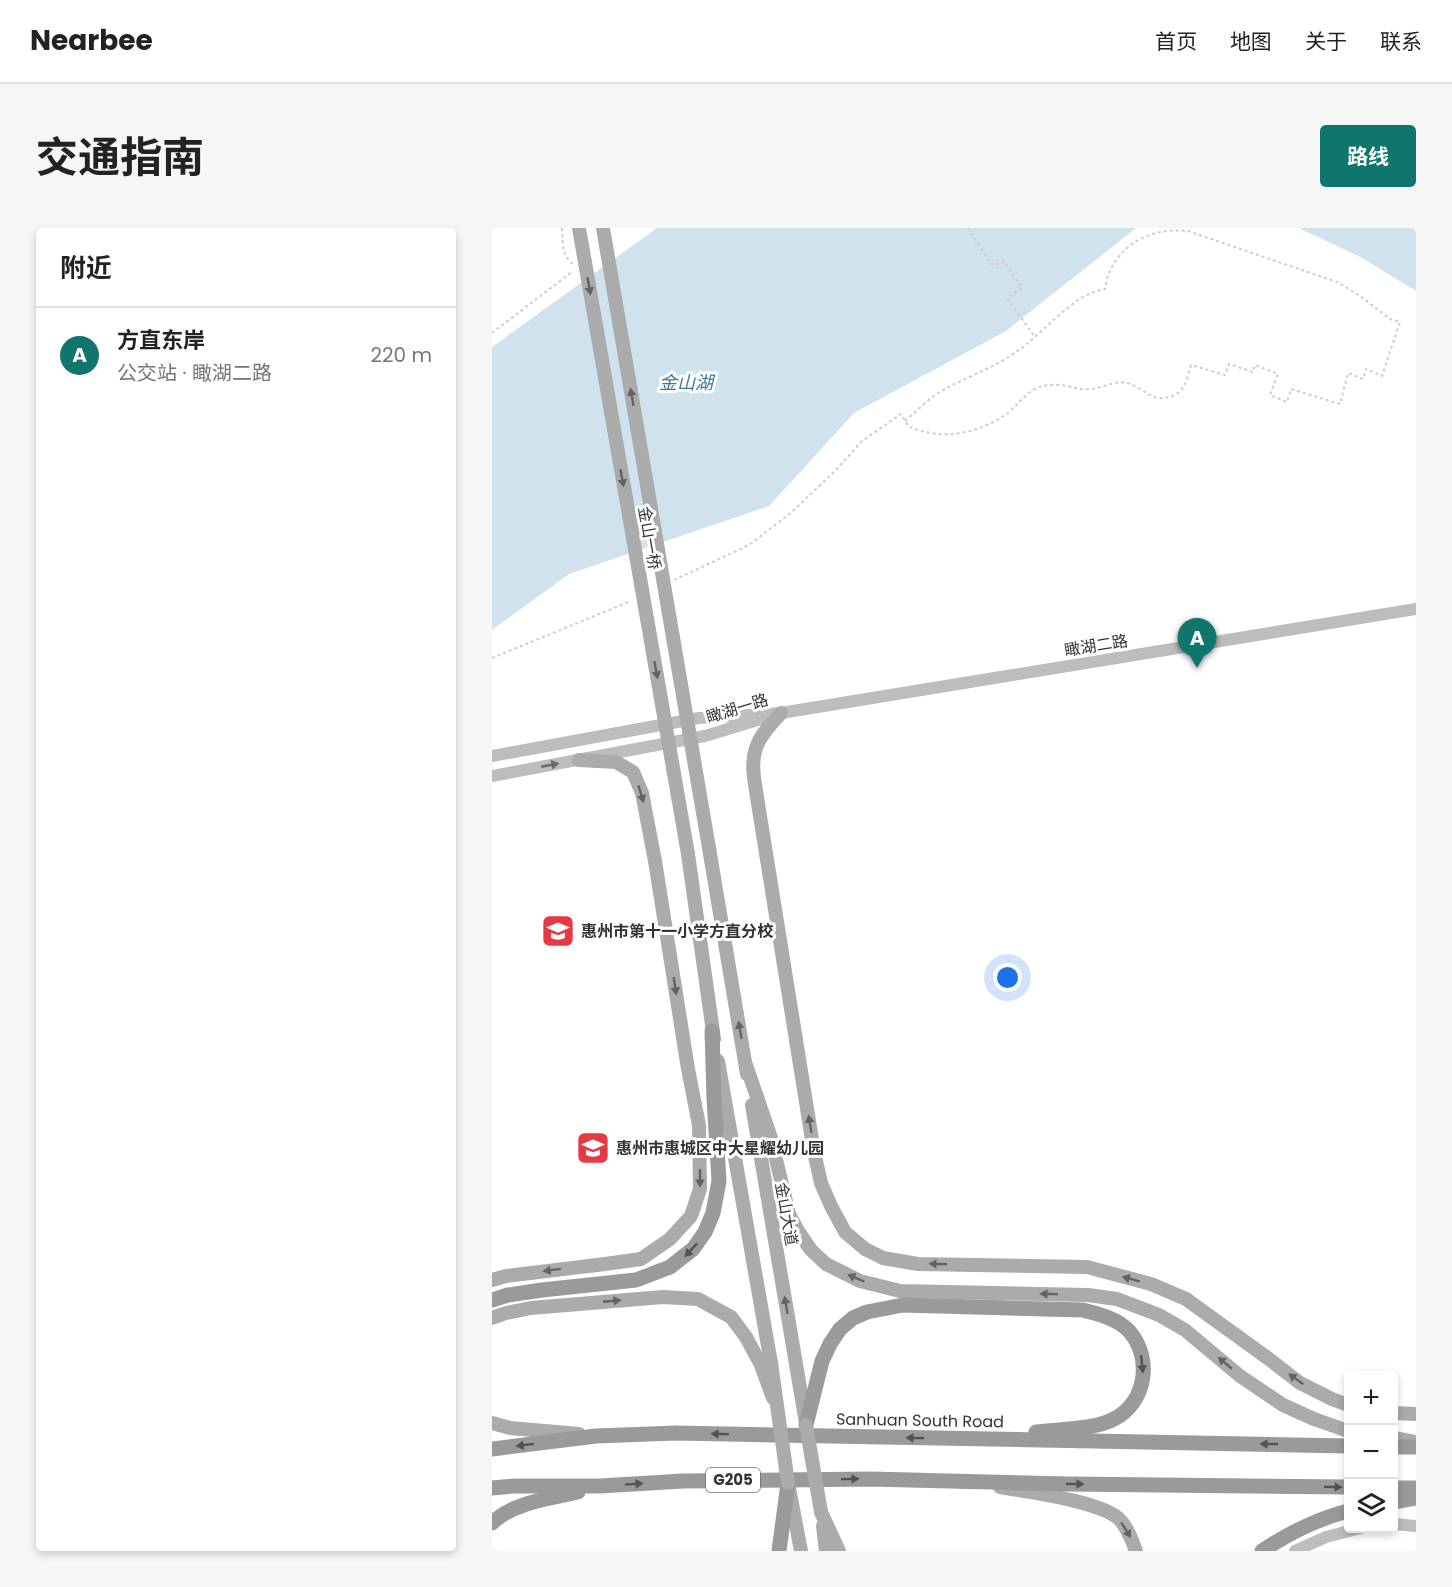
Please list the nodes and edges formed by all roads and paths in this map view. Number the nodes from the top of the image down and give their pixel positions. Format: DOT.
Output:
graph roads {
  1 [pos="579,228"];
  2 [pos="603,228"];
  3 [pos="968,228"];
  4 [pos="579,268"];
  5 [pos="492,333"];
  6 [pos="1034,336"];
  7 [pos="905,421"];
  8 [pos="673,581"];
  9 [pos="631,600"];
  10 [pos="1416,609"];
  11 [pos="492,658"];
  12 [pos="781,713"];
  13 [pos="492,756"];
  14 [pos="579,759"];
  15 [pos="492,776"];
  16 [pos="709,848"];
  17 [pos="712,1031"];
  18 [pos="746,1065"];
  19 [pos="492,1280"];
  20 [pos="492,1300"];
  21 [pos="492,1318"];
  22 [pos="766,1364"];
  23 [pos="1344,1404"];
  24 [pos="1398,1413"];
  25 [pos="1416,1414"];
  26 [pos="492,1423"];
  27 [pos="806,1425"];
  28 [pos="1344,1430"];
  29 [pos="596,1436"];
  30 [pos="973,1439"];
  31 [pos="1398,1439"];
  32 [pos="1416,1442"];
  33 [pos="1344,1446"];
  34 [pos="1398,1447"];
  35 [pos="1416,1447"];
  36 [pos="492,1449"];
  37 [pos="974,1482"];
  38 [pos="788,1483"];
  39 [pos="600,1486"];
  40 [pos="1344,1487"];
  41 [pos="492,1488"];
  42 [pos="1398,1488"];
  43 [pos="1416,1488"];
  44 [pos="1416,1498"];
  45 [pos="1398,1501"];
  46 [pos="821,1512"];
  47 [pos="1344,1513"];
  48 [pos="492,1523"];
  49 [pos="1398,1524"];
  50 [pos="1416,1526"];
  51 [pos="1344,1532"];
  52 [pos="779,1550"];
  53 [pos="801,1551"];
  54 [pos="826,1551"];
  55 [pos="839,1551"];
  56 [pos="1136,1551"];
  57 [pos="1262,1551"];
  58 [pos="1295,1551"];
  1 -- 17 [label="main road, 金山一桥, one-way, bridge"];
  16 -- 2 [label="main road, 金山一桥, one-way, bridge"];
  3 -- 6 [label="path"];
  4 -- 5 [label="path"];
  6 -- 7 [label="path"];
  6 -- 7 [label="path"];
  7 -- 8 [label="path"];
  9 -- 11 [label="path"];
  10 -- 12 [label="street, 瞰湖二路"];
  12 -- 13 [label="street, 瞰湖一路"];
  12 -- 14 [label="street, 瞰湖一路"];
  23 -- 12 [label="main road, one-way"];
  15 -- 14 [label="street, 瞰湖一路, one-way"];
  14 -- 19 [label="main road, one-way"];
  18 -- 16 [label="main road, 金山大道, one-way"];
  17 -- 20 [label="highway, one-way"];
  17 -- 22 [label="main road"];
  27 -- 18 [label="main road, 金山大道, one-way"];
  28 -- 18 [label="main road, one-way"];
  21 -- 22 [label="main road, one-way"];
  22 -- 38 [label="main road, bridge"];
  24 -- 25 [label="main road"];
  26 -- 29 [label="main road"];
  27 -- 30 [label="highway, one-way"];
  27 -- 46 [label="main road, 金山大道, bridge"];
  30 -- 29 [label="highway, Sanhuan South Road, one-way"];
  29 -- 36 [label="highway, Sanhuan South Road, one-way"];
  33 -- 30 [label="highway, Sanhuan South Road, one-way"];
  31 -- 32 [label="main road"];
  34 -- 35 [label="highway"];
  39 -- 37 [label="highway, G205, one-way"];
  37 -- 40 [label="highway, G205, one-way"];
  37 -- 56 [label="main road, one-way"];
  38 -- 52 [label="highway"];
  38 -- 53 [label="main road"];
  39 -- 41 [label="highway, G205"];
  39 -- 48 [label="highway"];
  42 -- 43 [label="highway"];
  44 -- 45 [label="highway"];
  46 -- 54 [label="main road, 金山大道"];
  46 -- 55 [label="main road"];
  47 -- 57 [label="highway"];
  49 -- 50 [label="street"];
  51 -- 58 [label="street"];
}
